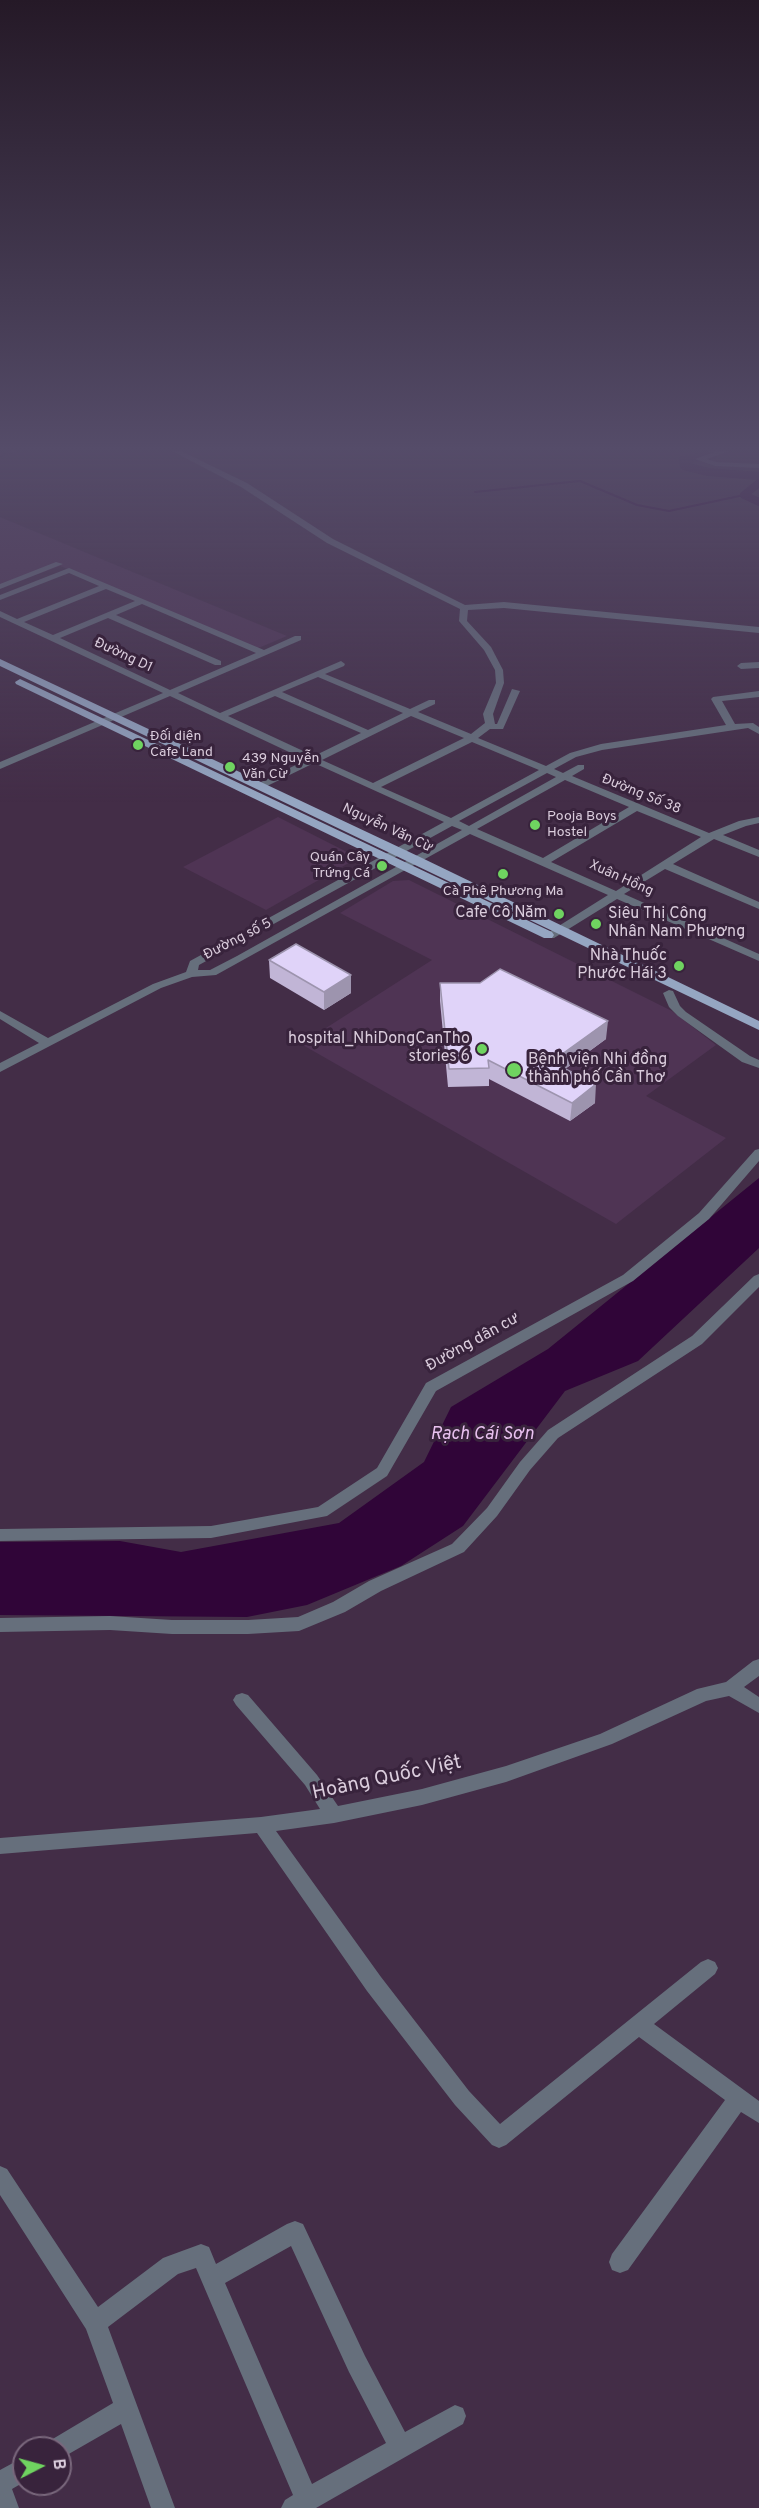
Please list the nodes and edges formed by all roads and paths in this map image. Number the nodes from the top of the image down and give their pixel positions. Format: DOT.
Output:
graph roads {
  1 [pos="49,568"];
  2 [pos="384,568"];
  3 [pos="106,586"];
  4 [pos="0,587"];
  5 [pos="0,598"];
  6 [pos="143,601"];
  7 [pos="464,608"];
  8 [pos="0,614"];
  9 [pos="108,615"];
  10 [pos="17,622"];
  11 [pos="759,630"];
  12 [pos="52,638"];
  13 [pos="298,638"];
  14 [pos="252,648"];
  15 [pos="262,652"];
  16 [pos="0,662"];
  17 [pos="218,663"];
  18 [pos="341,664"];
  19 [pos="759,665"];
  20 [pos="741,666"];
  21 [pos="0,673"];
  22 [pos="318,674"];
  23 [pos="164,691"];
  24 [pos="515,691"];
  25 [pos="276,693"];
  26 [pos="759,694"];
  27 [pos="432,702"];
  28 [pos="410,712"];
  29 [pos="104,717"];
  30 [pos="220,717"];
  31 [pos="489,726"];
  32 [pos="732,727"];
  33 [pos="759,731"];
  34 [pos="368,733"];
  35 [pos="472,738"];
  36 [pos="0,758"];
  37 [pos="314,759"];
  38 [pos="0,766"];
  39 [pos="581,767"];
  40 [pos="545,769"];
  41 [pos="562,778"];
  42 [pos="260,786"];
  43 [pos="373,787"];
  44 [pos="246,793"];
  45 [pos="636,807"];
  46 [pos="759,820"];
  47 [pos="453,822"];
  48 [pos="470,829"];
  49 [pos="711,836"];
  50 [pos="401,852"];
  51 [pos="759,854"];
  52 [pos="386,858"];
  53 [pos="418,860"];
  54 [pos="546,861"];
  55 [pos="666,865"];
  56 [pos="403,867"];
  57 [pos="619,894"];
  58 [pos="759,906"];
  59 [pos="555,933"];
  60 [pos="759,958"];
  61 [pos="191,974"];
  62 [pos="669,993"];
  63 [pos="0,1014"];
  64 [pos="757,1030"];
  65 [pos="47,1043"];
  66 [pos="759,1064"];
  67 [pos="0,1068"];
  68 [pos="759,1153"];
  69 [pos="759,1279"];
  70 [pos="0,1535"];
  71 [pos="0,1625"];
  72 [pos="759,1666"];
  73 [pos="730,1688"];
  74 [pos="242,1700"];
  75 [pos="759,1706"];
  76 [pos="334,1815"];
  77 [pos="261,1826"];
  78 [pos="0,1846"];
  79 [pos="708,1968"];
  80 [pos="638,2024"];
  81 [pos="739,2098"];
  82 [pos="759,2113"];
  83 [pos="0,2176"];
  84 [pos="620,2262"];
  85 [pos="212,2278"];
  86 [pos="95,2323"];
  87 [pos="127,2408"];
  88 [pos="455,2416"];
  89 [pos="72,2440"];
  90 [pos="401,2447"];
  91 [pos="0,2488"];
  92 [pos="300,2504"];
  93 [pos="7,2508"];
  94 [pos="163,2508"];
  1 -- 4 [label="street"];
  2 -- 7 [label="street"];
  3 -- 5 [label="street"];
  3 -- 6 [label="street"];
  3 -- 10 [label="street"];
  6 -- 9 [label="street"];
  6 -- 14 [label="street"];
  7 -- 11 [label="street"];
  7 -- 31 [label="street"];
  8 -- 10 [label="street, Đường D1"];
  9 -- 12 [label="street"];
  9 -- 17 [label="street"];
  10 -- 12 [label="street, Đường D1"];
  12 -- 23 [label="street, Đường D1"];
  13 -- 15 [label="street"];
  14 -- 15 [label="street"];
  14 -- 17 [label="street"];
  15 -- 23 [label="street"];
  16 -- 29 [label="main road, Nguyễn Văn Cừ"];
  17 -- 23 [label="street"];
  18 -- 22 [label="street"];
  19 -- 20 [label="street"];
  21 -- 29 [label="main road, Nguyễn Văn Cừ"];
  22 -- 25 [label="street"];
  22 -- 28 [label="street, Đường Số 38"];
  23 -- 29 [label="street"];
  23 -- 30 [label="street, Đường D1"];
  24 -- 31 [label="street"];
  25 -- 30 [label="street"];
  25 -- 34 [label="street"];
  26 -- 32 [label="street"];
  27 -- 28 [label="street"];
  28 -- 34 [label="street"];
  28 -- 35 [label="street, Đường Số 38"];
  29 -- 36 [label="street"];
  29 -- 38 [label="street"];
  29 -- 42 [label="main road, Nguyễn Văn Cừ"];
  29 -- 44 [label="main road, Nguyễn Văn Cừ"];
  30 -- 37 [label="street, Đường D1"];
  31 -- 35 [label="street"];
  32 -- 33 [label="street, Đường số 5"];
  32 -- 40 [label="street, Đường số 5"];
  34 -- 37 [label="street"];
  35 -- 40 [label="street, Đường Số 38"];
  35 -- 43 [label="street"];
  37 -- 42 [label="street"];
  37 -- 43 [label="street, Xuân Hồng"];
  39 -- 41 [label="street, Đường số 5"];
  40 -- 41 [label="street, Đường Số 38"];
  40 -- 47 [label="street, Đường số 5"];
  41 -- 45 [label="street, Đường Số 38"];
  41 -- 48 [label="street, Đường số 5"];
  42 -- 44 [label="main road"];
  42 -- 50 [label="main road, Nguyễn Văn Cừ"];
  43 -- 47 [label="street, Xuân Hồng"];
  44 -- 52 [label="main road, Nguyễn Văn Cừ"];
  45 -- 49 [label="street, Đường Số 38"];
  45 -- 54 [label="street"];
  46 -- 49 [label="street"];
  47 -- 48 [label="street, Xuân Hồng"];
  47 -- 50 [label="street, Đường số 5"];
  48 -- 53 [label="street, Đường số 5"];
  48 -- 54 [label="street, Xuân Hồng"];
  49 -- 51 [label="street, Đường Số 38"];
  49 -- 55 [label="street"];
  50 -- 52 [label="street, Đường số 5"];
  50 -- 53 [label="main road, Nguyễn Văn Cừ"];
  52 -- 56 [label="main road, Nguyễn Văn Cừ"];
  52 -- 61 [label="street, Đường số 5"];
  53 -- 56 [label="street, Đường số 5"];
  53 -- 59 [label="main road, Nguyễn Văn Cừ"];
  54 -- 57 [label="street, Xuân Hồng"];
  55 -- 57 [label="street"];
  55 -- 58 [label="street"];
  56 -- 59 [label="main road, Nguyễn Văn Cừ"];
  56 -- 61 [label="street, Đường số 5"];
  57 -- 59 [label="street"];
  57 -- 60 [label="street, Xuân Hồng"];
  59 -- 62 [label="main road, Nguyễn Văn Cừ"];
  59 -- 64 [label="main road, Nguyễn Văn Cừ"];
  61 -- 65 [label="street"];
  62 -- 64 [label="main road, Nguyễn Văn Cừ"];
  62 -- 66 [label="street"];
  63 -- 65 [label="street"];
  65 -- 67 [label="street"];
  68 -- 70 [label="street, Đường dân cư"];
  69 -- 71 [label="street"];
  72 -- 73 [label="street, Hoàng Quốc Việt"];
  73 -- 75 [label="street"];
  73 -- 76 [label="street, Hoàng Quốc Việt"];
  74 -- 76 [label="street"];
  76 -- 77 [label="street, Hoàng Quốc Việt"];
  77 -- 78 [label="street, Hoàng Quốc Việt"];
  77 -- 80 [label="street"];
  79 -- 80 [label="street"];
  80 -- 81 [label="street"];
  81 -- 82 [label="street"];
  81 -- 84 [label="street"];
  83 -- 86 [label="street"];
  85 -- 86 [label="street"];
  85 -- 90 [label="street"];
  85 -- 92 [label="street"];
  86 -- 87 [label="street"];
  87 -- 89 [label="street"];
  87 -- 94 [label="street"];
  88 -- 90 [label="street"];
  90 -- 92 [label="street"];
  91 -- 93 [label="street"];
}
